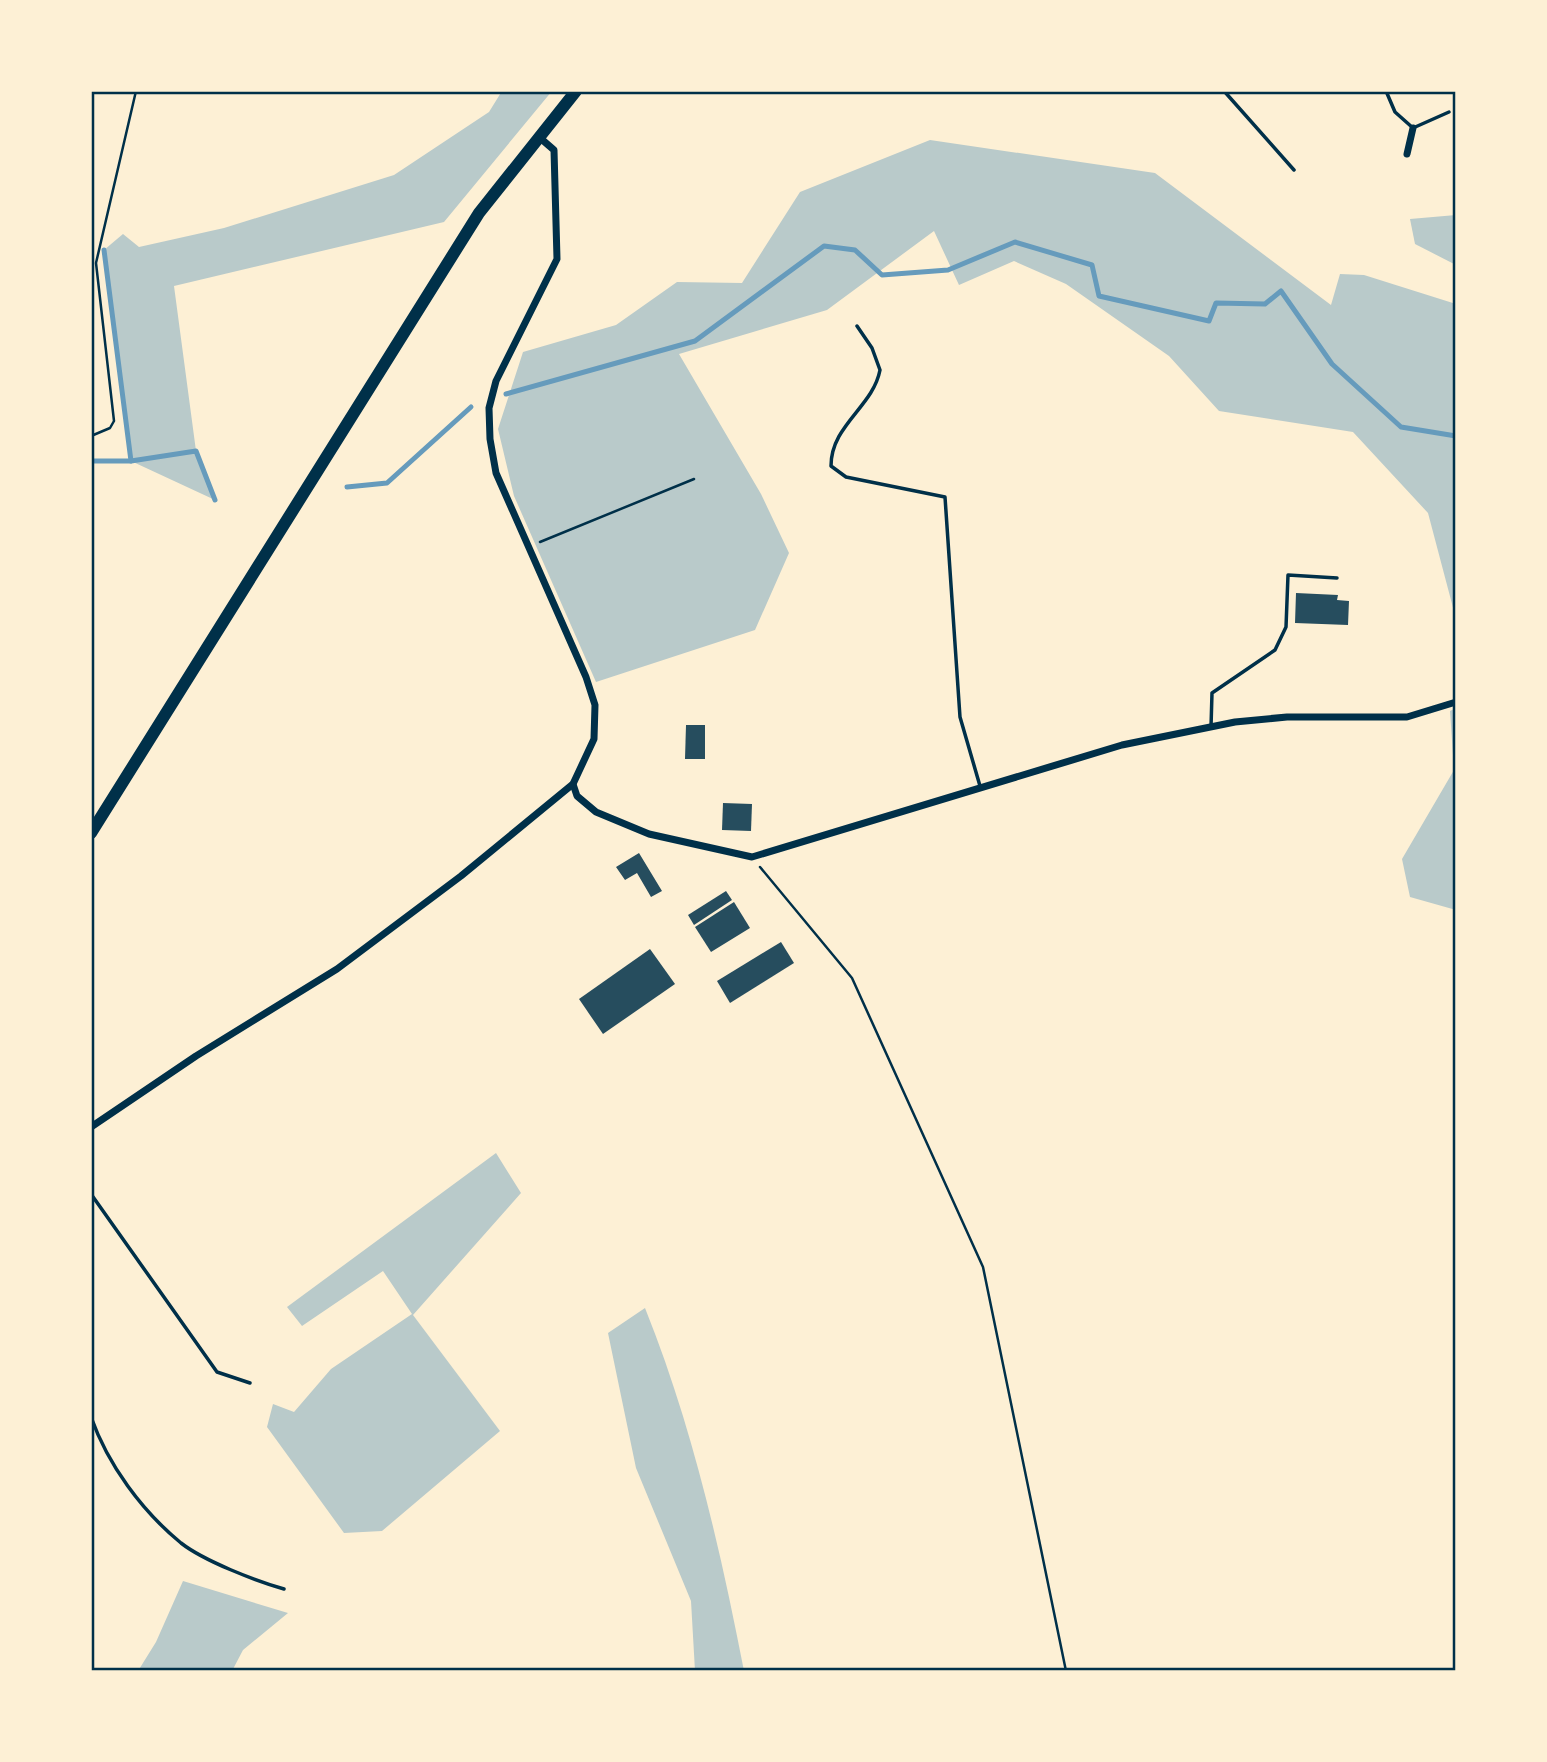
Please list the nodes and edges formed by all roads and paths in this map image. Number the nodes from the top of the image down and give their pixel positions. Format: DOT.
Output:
graph roads {
  1 [pos="136,91"];
  2 [pos="576,91"];
  3 [pos="1224,91"];
  4 [pos="1386,91"];
  5 [pos="1449,112"];
  6 [pos="1413,128"];
  7 [pos="538,136"];
  8 [pos="1407,154"];
  9 [pos="1294,170"];
  10 [pos="857,326"];
  11 [pos="91,436"];
  12 [pos="694,479"];
  13 [pos="527,547"];
  14 [pos="1336,578"];
  15 [pos="1456,702"];
  16 [pos="1211,727"];
  17 [pos="573,784"];
  18 [pos="980,786"];
  19 [pos="91,833"];
  20 [pos="751,857"];
  21 [pos="91,1127"];
  22 [pos="91,1194"];
  23 [pos="250,1383"];
  24 [pos="91,1418"];
  25 [pos="284,1589"];
  26 [pos="1066,1671"];
  1 -- 11 [label="path"];
  2 -- 7 [label="main road"];
  3 -- 9 [label="lane"];
  4 -- 6 [label="lane"];
  5 -- 6 [label="lane"];
  6 -- 8 [label="street"];
  7 -- 13 [label="street"];
  7 -- 19 [label="main road"];
  10 -- 18 [label="lane"];
  12 -- 13 [label="path"];
  13 -- 17 [label="street"];
  14 -- 16 [label="lane"];
  15 -- 16 [label="street"];
  16 -- 18 [label="street"];
  17 -- 20 [label="street"];
  17 -- 21 [label="street"];
  18 -- 20 [label="street"];
  20 -- 26 [label="path"];
  22 -- 23 [label="lane"];
  24 -- 25 [label="lane"];
}
